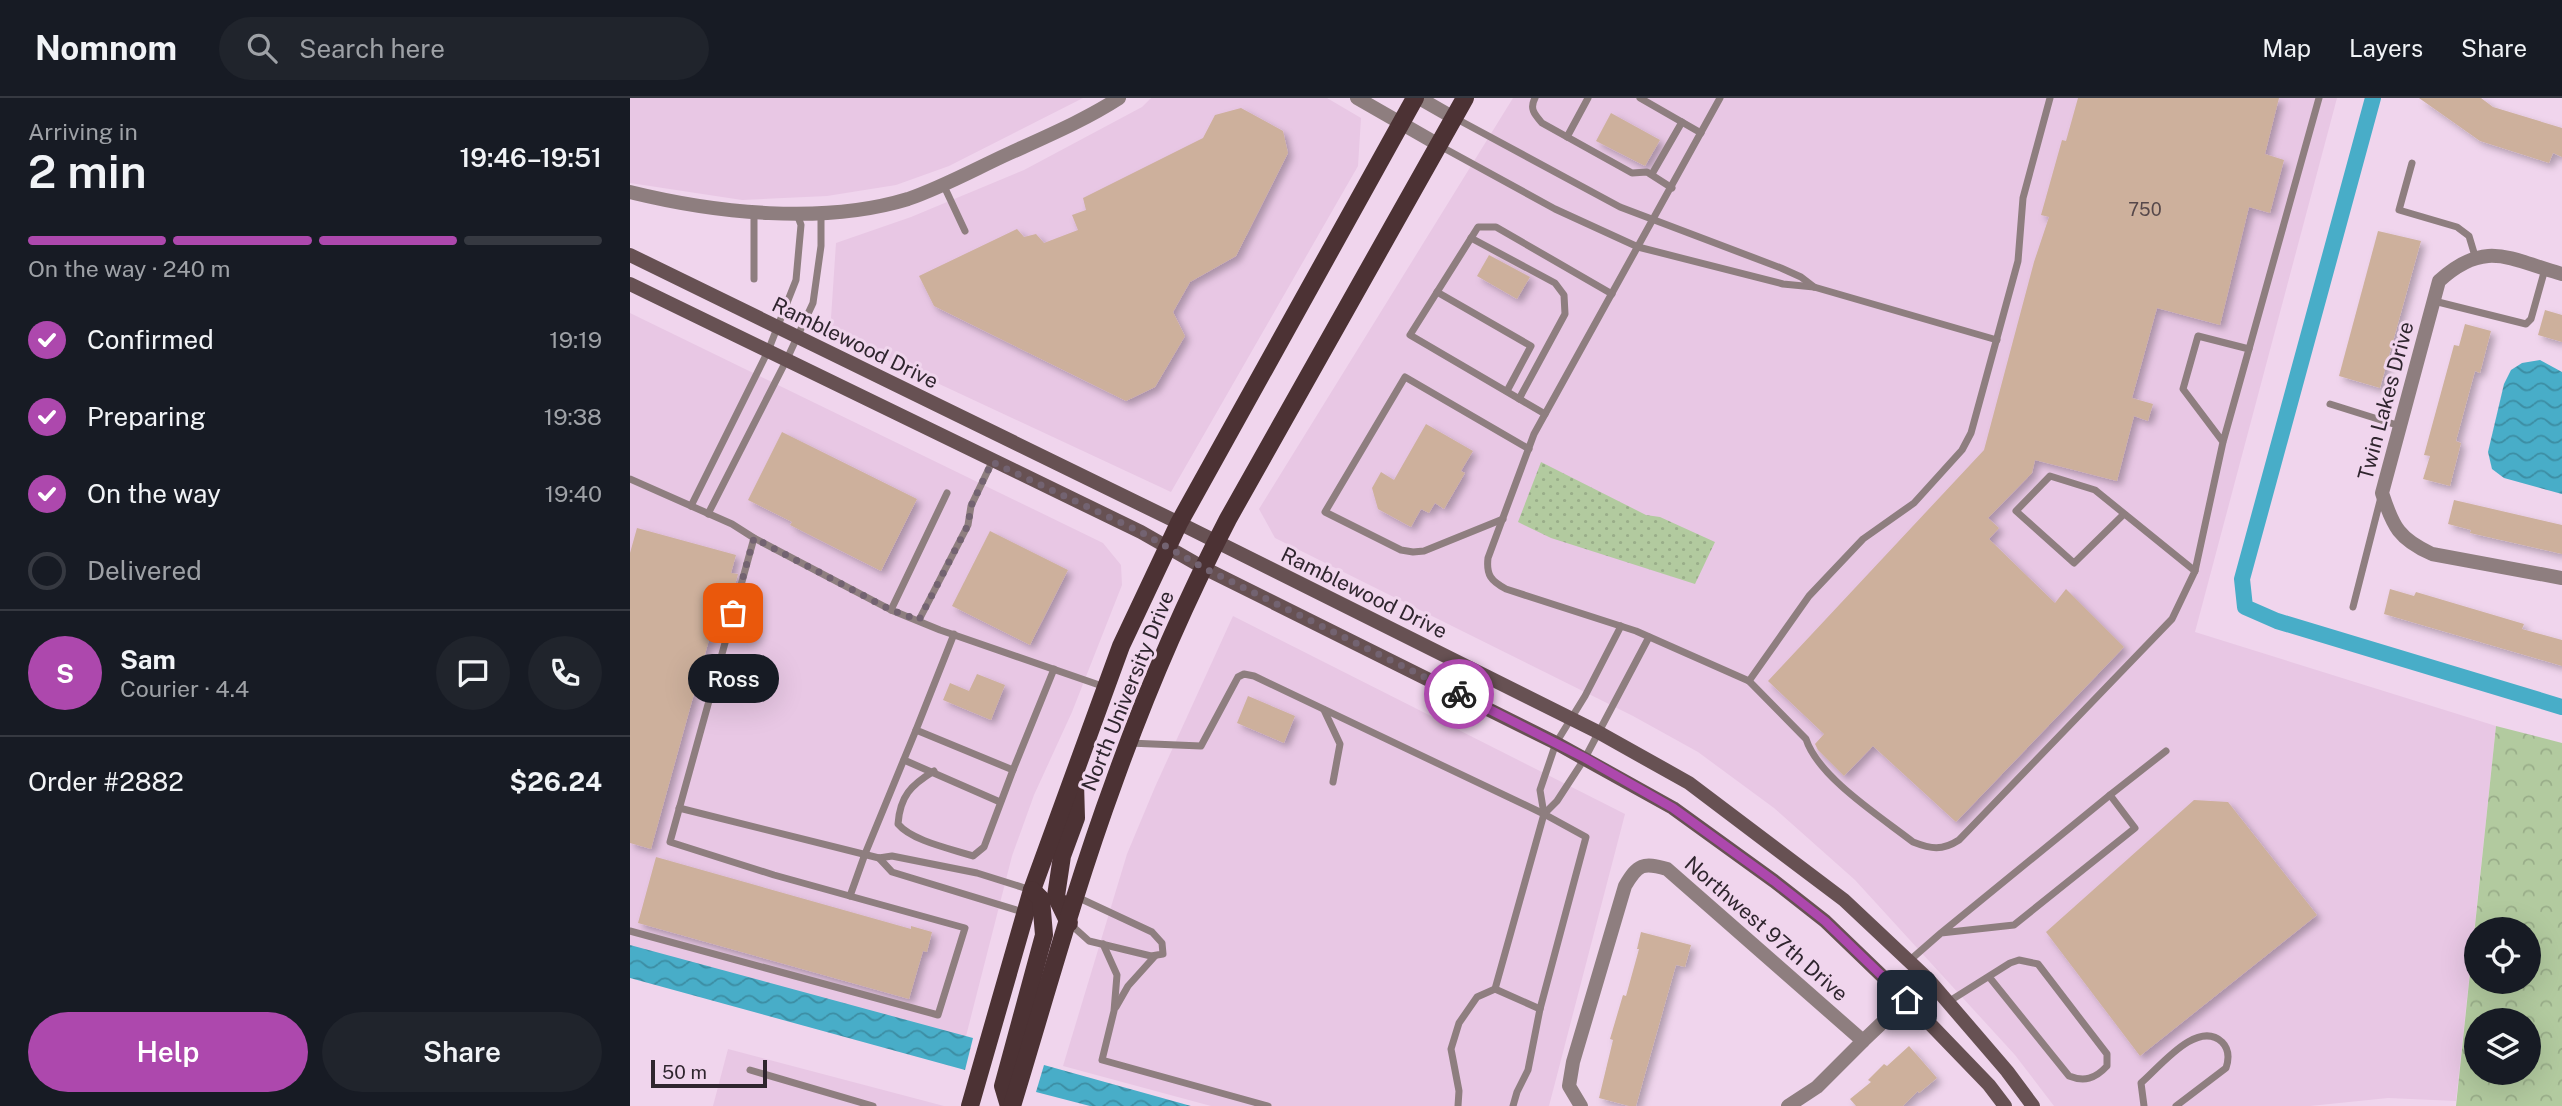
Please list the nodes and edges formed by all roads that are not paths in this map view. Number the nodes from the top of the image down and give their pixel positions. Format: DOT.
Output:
graph roads {
  1 [pos="1119,98"];
  2 [pos="1357,98"];
  3 [pos="1417,98"];
  4 [pos="1465,98"];
  5 [pos="1535,98"];
  6 [pos="1587,98"];
  7 [pos="1640,98"];
  8 [pos="1720,98"];
  9 [pos="2050,98"];
  10 [pos="2319,98"];
  11 [pos="1454,118"];
  12 [pos="1682,122"];
  13 [pos="1401,123"];
  14 [pos="1701,133"];
  15 [pos="1567,137"];
  16 [pos="1439,145"];
  17 [pos="2412,163"];
  18 [pos="1652,174"];
  19 [pos="943,184"];
  20 [pos="1672,188"];
  21 [pos="630,192"];
  22 [pos="754,211"];
  23 [pos="821,212"];
  24 [pos="797,213"];
  25 [pos="1654,220"];
  26 [pos="965,231"];
  27 [pos="1471,238"];
  28 [pos="1638,247"];
  29 [pos="630,255"];
  30 [pos="2475,256"];
  31 [pos="2544,269"];
  32 [pos="2562,274"];
  33 [pos="754,279"];
  34 [pos="630,284"];
  35 [pos="1814,287"];
  36 [pos="1437,292"];
  37 [pos="1612,295"];
  38 [pos="2434,301"];
  39 [pos="777,327"];
  40 [pos="797,337"];
  41 [pos="1997,340"];
  42 [pos="2249,349"];
  43 [pos="768,351"];
  44 [pos="786,361"];
  45 [pos="1507,391"];
  46 [pos="1519,399"];
  47 [pos="2330,404"];
  48 [pos="1545,414"];
  49 [pos="2400,426"];
  50 [pos="2223,442"];
  51 [pos="1529,449"];
  52 [pos="992,462"];
  53 [pos="630,479"];
  54 [pos="947,493"];
  55 [pos="2382,493"];
  56 [pos="691,506"];
  57 [pos="708,514"];
  58 [pos="2124,514"];
  59 [pos="1503,519"];
  60 [pos="1179,523"];
  61 [pos="754,538"];
  62 [pos="1216,542"];
  63 [pos="1167,546"];
  64 [pos="1204,568"];
  65 [pos="2195,571"];
  66 [pos="2562,578"];
  67 [pos="2353,607"];
  68 [pos="891,610"];
  69 [pos="919,620"];
  70 [pos="1621,626"];
  71 [pos="954,634"];
  72 [pos="1649,637"];
  73 [pos="1054,669"];
  74 [pos="1748,681"];
  75 [pos="1105,687"];
  76 [pos="1324,709"];
  77 [pos="1570,718"];
  78 [pos="916,730"];
  79 [pos="1598,732"];
  80 [pos="1129,743"];
  81 [pos="1556,743"];
  82 [pos="2166,751"];
  83 [pos="1585,758"];
  84 [pos="904,760"];
  85 [pos="1013,770"];
  86 [pos="934,771"];
  87 [pos="1074,772"];
  88 [pos="1333,782"];
  89 [pos="2110,795"];
  90 [pos="1000,802"];
  91 [pos="679,808"];
  92 [pos="1544,814"];
  93 [pos="864,854"];
  94 [pos="879,858"];
  95 [pos="1032,890"];
  96 [pos="850,896"];
  97 [pos="1076,896"];
  98 [pos="1026,913"];
  99 [pos="1069,923"];
  100 [pos="630,931"];
  101 [pos="1941,933"];
  102 [pos="1103,944"];
  103 [pos="1156,956"];
  104 [pos="1909,961"];
  105 [pos="1990,978"];
  106 [pos="1928,979"];
  107 [pos="1494,989"];
  108 [pos="1907,1000"];
  109 [pos="1948,1002"];
  110 [pos="1540,1009"];
  111 [pos="1114,1011"];
  112 [pos="1863,1041"];
  113 [pos="750,1070"];
  114 [pos="873,1106"];
  115 [pos="970,1106"];
  116 [pos="1010,1106"];
  117 [pos="1268,1106"];
  118 [pos="1458,1106"];
  119 [pos="1513,1106"];
  120 [pos="1581,1106"];
  121 [pos="1788,1106"];
  122 [pos="2005,1106"];
  123 [pos="2033,1106"];
  124 [pos="2144,1106"];
  125 [pos="2176,1106"];
  1 -- 19 [label="street"];
  2 -- 13 [label="street"];
  3 -- 11 [label="street"];
  3 -- 13 [label="main road, North University Drive"];
  4 -- 11 [label="main road, North University Drive"];
  5 -- 15 [label="lane"];
  6 -- 15 [label="lane"];
  7 -- 12 [label="lane"];
  8 -- 14 [label="lane"];
  9 -- 41 [label="lane"];
  10 -- 42 [label="lane"];
  11 -- 16 [label="main road, North University Drive"];
  11 -- 25 [label="lane"];
  12 -- 14 [label="lane"];
  12 -- 18 [label="lane"];
  13 -- 16 [label="street"];
  13 -- 60 [label="main road, North University Drive"];
  14 -- 20 [label="lane"];
  15 -- 18 [label="lane"];
  16 -- 28 [label="lane"];
  16 -- 62 [label="main road, North University Drive"];
  17 -- 30 [label="lane"];
  18 -- 20 [label="lane"];
  19 -- 23 [label="street"];
  19 -- 26 [label="lane"];
  20 -- 25 [label="lane"];
  21 -- 22 [label="street"];
  22 -- 24 [label="street"];
  22 -- 33 [label="lane"];
  23 -- 24 [label="street"];
  23 -- 40 [label="lane"];
  24 -- 39 [label="lane"];
  25 -- 28 [label="lane"];
  25 -- 35 [label="lane"];
  27 -- 36 [label="lane"];
  27 -- 37 [label="lane"];
  27 -- 46 [label="lane"];
  28 -- 35 [label="lane"];
  28 -- 37 [label="lane"];
  29 -- 39 [label="street, Ramblewood Drive"];
  30 -- 31 [label="street"];
  30 -- 38 [label="street, Twin Lakes Drive"];
  31 -- 32 [label="street"];
  31 -- 38 [label="lane"];
  34 -- 43 [label="street"];
  35 -- 41 [label="lane"];
  36 -- 45 [label="lane"];
  36 -- 45 [label="lane"];
  37 -- 48 [label="lane"];
  38 -- 49 [label="street, Twin Lakes Drive"];
  39 -- 40 [label="street, Ramblewood Drive"];
  39 -- 43 [label="lane"];
  40 -- 44 [label="lane"];
  40 -- 60 [label="street, Ramblewood Drive"];
  41 -- 74 [label="lane"];
  42 -- 50 [label="lane"];
  42 -- 50 [label="lane"];
  43 -- 44 [label="street"];
  43 -- 56 [label="lane"];
  44 -- 52 [label="street"];
  44 -- 57 [label="lane"];
  45 -- 46 [label="lane"];
  46 -- 48 [label="lane"];
  47 -- 49 [label="lane"];
  48 -- 51 [label="lane"];
  49 -- 55 [label="street, Twin Lakes Drive"];
  50 -- 65 [label="lane"];
  51 -- 59 [label="lane"];
  51 -- 59 [label="lane"];
  52 -- 63 [label="street"];
  52 -- 69 [label="lane"];
  53 -- 56 [label="lane"];
  54 -- 68 [label="lane"];
  55 -- 66 [label="street, Twin Lakes Drive"];
  55 -- 67 [label="lane"];
  56 -- 57 [label="lane"];
  57 -- 61 [label="lane"];
  58 -- 58 [label="lane"];
  58 -- 65 [label="lane"];
  59 -- 70 [label="lane"];
  60 -- 62 [label="street, Ramblewood Drive"];
  60 -- 63 [label="main road, North University Drive"];
  61 -- 68 [label="lane"];
  61 -- 91 [label="lane"];
  62 -- 64 [label="main road, North University Drive"];
  62 -- 77 [label="street, Ramblewood Drive"];
  63 -- 64 [label="street"];
  63 -- 75 [label="main road, North University Drive"];
  64 -- 80 [label="main road, North University Drive"];
  64 -- 81 [label="street"];
  65 -- 74 [label="lane"];
  68 -- 69 [label="lane"];
  69 -- 71 [label="lane"];
  70 -- 72 [label="lane"];
  70 -- 77 [label="lane"];
  71 -- 73 [label="lane"];
  71 -- 78 [label="lane"];
  72 -- 74 [label="lane"];
  72 -- 79 [label="lane"];
  73 -- 75 [label="lane"];
  73 -- 85 [label="lane"];
  75 -- 87 [label="main road, North University Drive"];
  76 -- 80 [label="lane"];
  76 -- 88 [label="lane"];
  76 -- 92 [label="lane"];
  77 -- 79 [label="street, Ramblewood Drive"];
  77 -- 81 [label="lane"];
  78 -- 84 [label="lane"];
  78 -- 85 [label="lane"];
  79 -- 83 [label="lane"];
  79 -- 104 [label="street, Ramblewood Drive"];
  80 -- 97 [label="main road, North University Drive"];
  81 -- 83 [label="street"];
  81 -- 92 [label="lane"];
  82 -- 89 [label="lane"];
  83 -- 92 [label="lane"];
  83 -- 108 [label="street"];
  84 -- 86 [label="lane"];
  84 -- 93 [label="lane"];
  85 -- 90 [label="lane"];
  86 -- 90 [label="lane"];
  86 -- 90 [label="lane"];
  87 -- 95 [label="main road, North University Drive"];
  87 -- 99 [label="main road"];
  89 -- 101 [label="lane"];
  89 -- 101 [label="lane"];
  91 -- 93 [label="lane"];
  91 -- 96 [label="lane"];
  92 -- 107 [label="lane"];
  92 -- 110 [label="lane"];
  93 -- 94 [label="lane"];
  93 -- 96 [label="lane"];
  94 -- 95 [label="lane"];
  94 -- 98 [label="lane"];
  95 -- 98 [label="main road, North University Drive"];
  95 -- 116 [label="main road"];
  96 -- 100 [label="lane"];
  97 -- 99 [label="main road, North University Drive"];
  97 -- 103 [label="lane"];
  98 -- 115 [label="main road, North University Drive"];
  99 -- 102 [label="lane"];
  99 -- 116 [label="main road, North University Drive"];
  101 -- 104 [label="lane"];
  102 -- 103 [label="lane"];
  102 -- 111 [label="lane"];
  103 -- 111 [label="lane"];
  104 -- 106 [label="street, Ramblewood Drive"];
  105 -- 105 [label="lane"];
  105 -- 109 [label="lane"];
  106 -- 108 [label="street"];
  106 -- 109 [label="street, Ramblewood Drive"];
  107 -- 110 [label="lane"];
  107 -- 118 [label="lane"];
  108 -- 112 [label="street"];
  108 -- 122 [label="street"];
  109 -- 123 [label="street, Ramblewood Drive"];
  110 -- 119 [label="lane"];
  111 -- 117 [label="lane"];
  112 -- 120 [label="street, Northwest 97th Drive"];
  112 -- 121 [label="street"];
  113 -- 114 [label="lane"];
  124 -- 125 [label="lane"];
}
